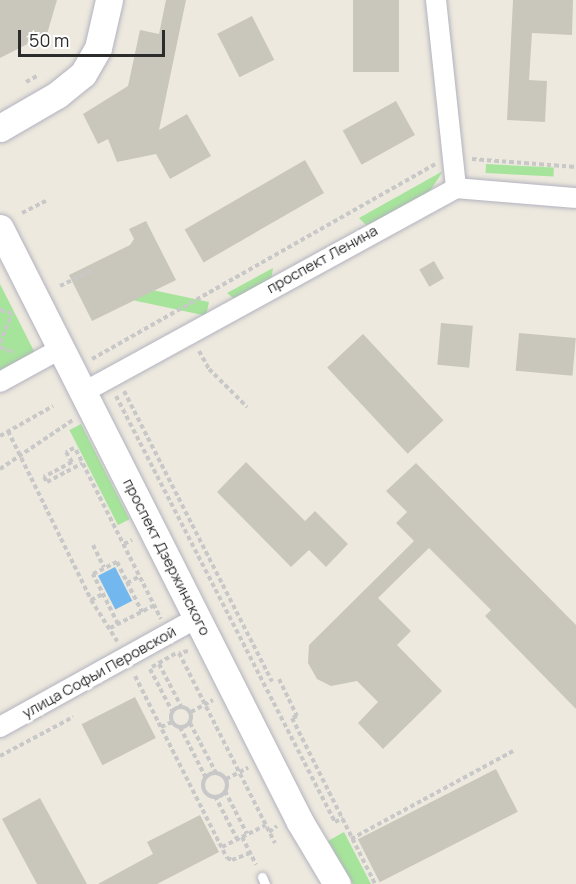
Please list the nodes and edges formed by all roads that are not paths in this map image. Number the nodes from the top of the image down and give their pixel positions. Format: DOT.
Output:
graph roads {
  1 [pos="109,0"];
  2 [pos="436,0"];
  3 [pos="0,128"];
  4 [pos="456,188"];
  5 [pos="576,198"];
  6 [pos="0,228"];
  7 [pos="62,348"];
  8 [pos="0,382"];
  9 [pos="84,392"];
  10 [pos="197,618"];
  11 [pos="0,727"];
  12 [pos="337,884"];
  1 -- 3 [label="main road"];
  2 -- 4 [label="street"];
  4 -- 5 [label="street"];
  4 -- 9 [label="street, проспект Ленина"];
  6 -- 7 [label="main road, проспект Дзержинского"];
  7 -- 8 [label="street"];
  7 -- 9 [label="main road, проспект Дзержинского"];
  9 -- 10 [label="main road, проспект Дзержинского"];
  10 -- 11 [label="street, улица Софьи Перовской"];
  10 -- 12 [label="main road, проспект Дзержинского"];
}
